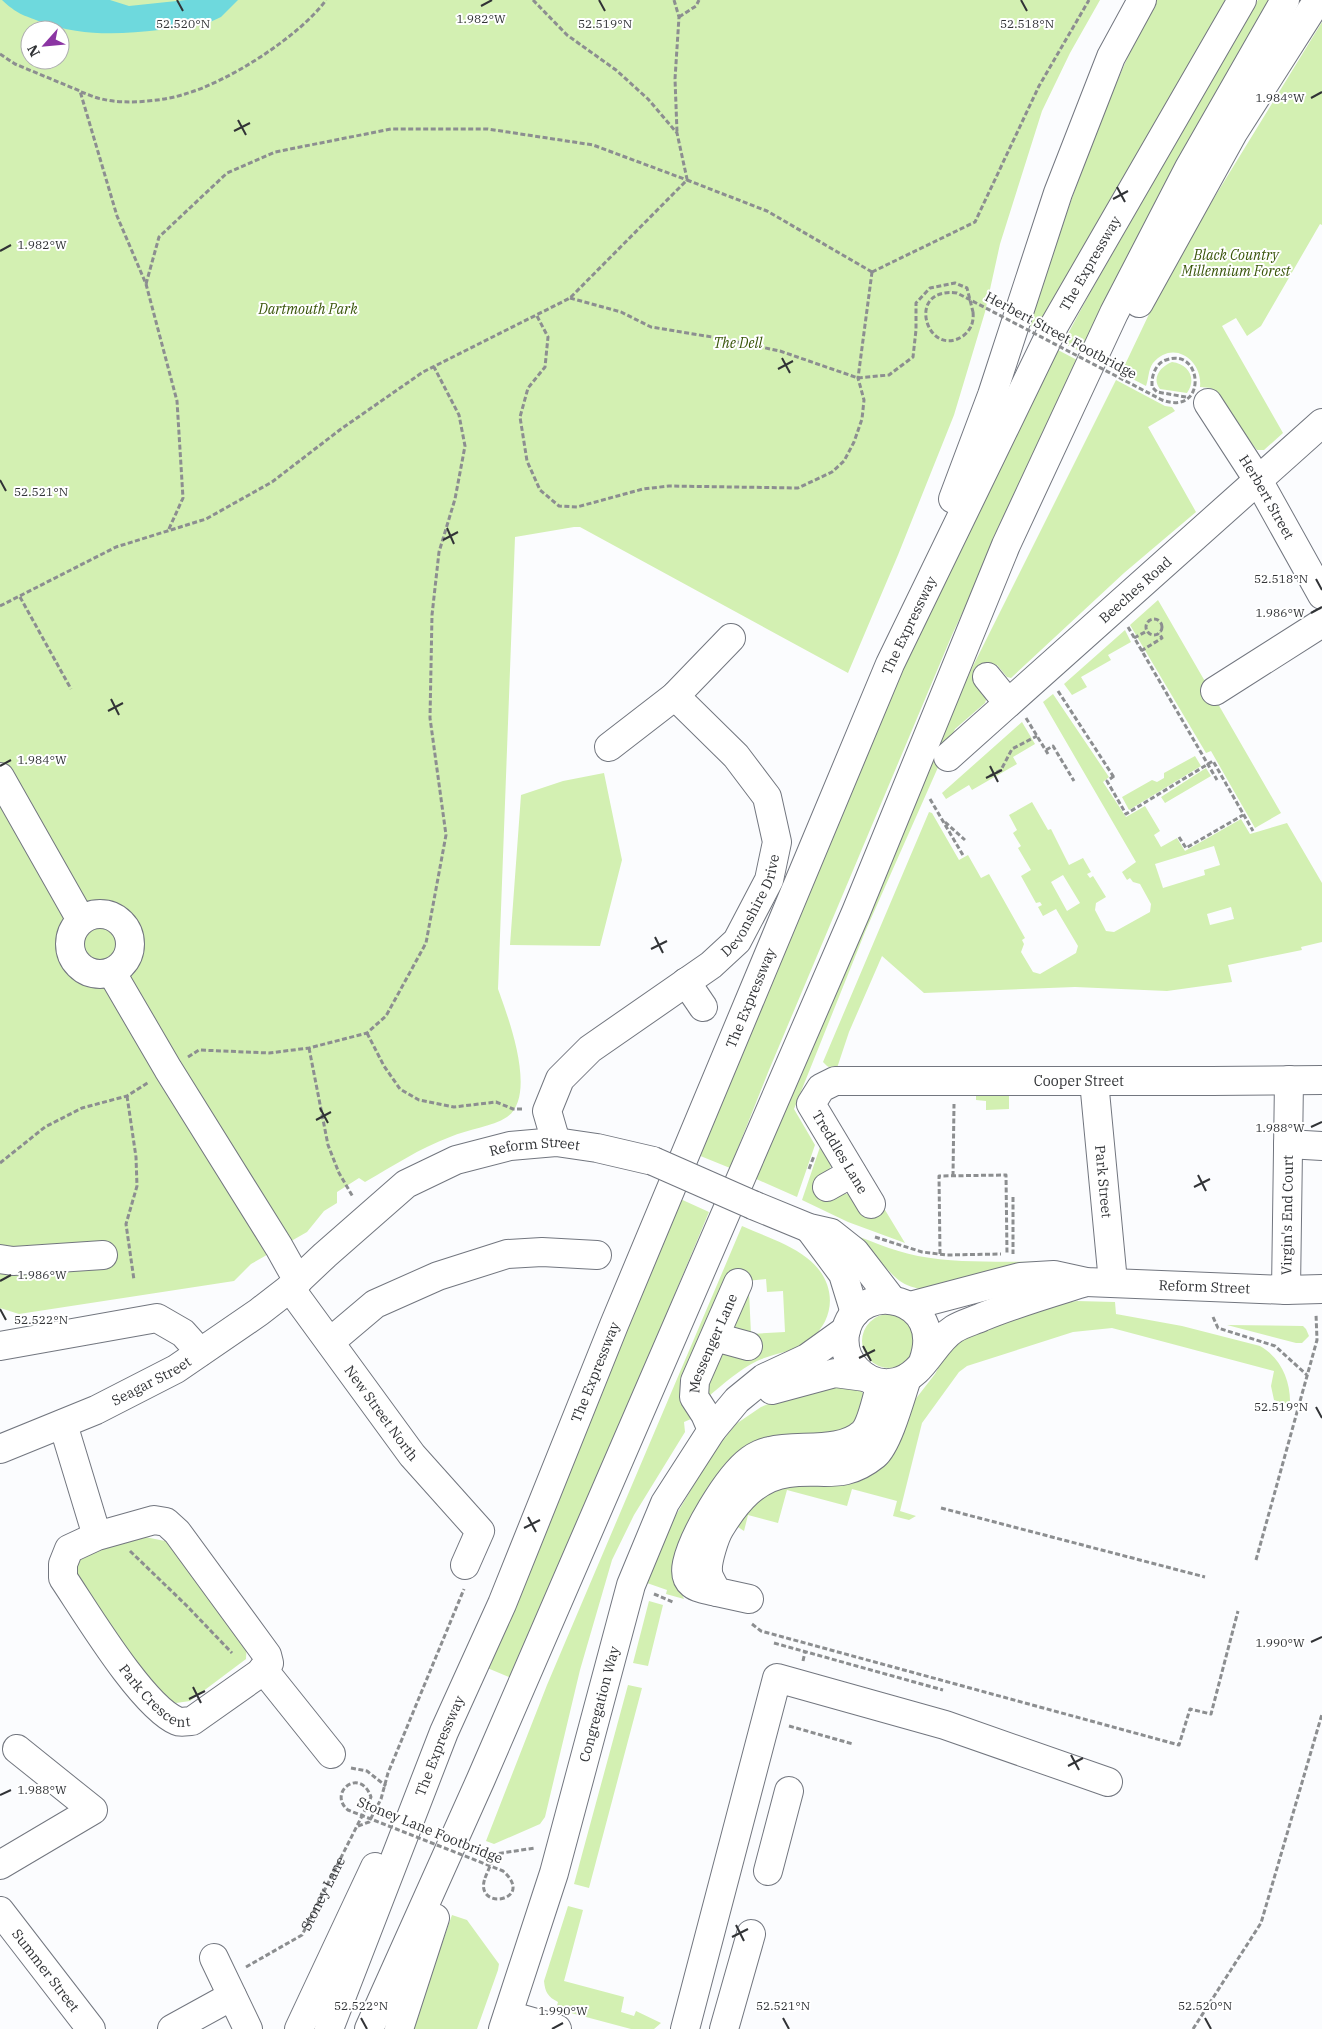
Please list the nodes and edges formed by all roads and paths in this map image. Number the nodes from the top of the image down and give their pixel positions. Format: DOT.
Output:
graph roads {
  1 [pos="326,0"];
  2 [pos="533,0"];
  3 [pos="674,0"];
  4 [pos="699,0"];
  5 [pos="1090,0"];
  6 [pos="1142,0"];
  7 [pos="1242,0"];
  8 [pos="1285,0"];
  9 [pos="1320,0"];
  10 [pos="679,17"];
  11 [pos="0,54"];
  12 [pos="80,91"];
  13 [pos="677,132"];
  14 [pos="688,180"];
  15 [pos="872,272"];
  16 [pos="146,284"];
  17 [pos="570,298"];
  18 [pos="537,316"];
  19 [pos="434,367"];
  20 [pos="858,378"];
  21 [pos="1208,403"];
  22 [pos="1322,423"];
  23 [pos="1258,480"];
  24 [pos="168,531"];
  25 [pos="1006,545"];
  26 [pos="1322,595"];
  27 [pos="20,596"];
  28 [pos="0,606"];
  29 [pos="1126,623"];
  30 [pos="1322,624"];
  31 [pos="1147,630"];
  32 [pos="1159,633"];
  33 [pos="730,638"];
  34 [pos="1134,638"];
  35 [pos="1141,650"];
  36 [pos="890,664"];
  37 [pos="987,677"];
  38 [pos="1055,686"];
  39 [pos="71,689"];
  40 [pos="1215,691"];
  41 [pos="675,696"];
  42 [pos="1016,709"];
  43 [pos="1038,736"];
  44 [pos="609,747"];
  45 [pos="1046,750"];
  46 [pos="1048,754"];
  47 [pos="948,757"];
  48 [pos="1208,764"];
  49 [pos="990,776"];
  50 [pos="0,777"];
  51 [pos="1218,780"];
  52 [pos="1074,781"];
  53 [pos="930,798"];
  54 [pos="1243,815"];
  55 [pos="942,820"];
  56 [pos="1252,830"];
  57 [pos="1179,837"];
  58 [pos="966,840"];
  59 [pos="964,857"];
  60 [pos="81,920"];
  61 [pos="112,973"];
  62 [pos="686,982"];
  63 [pos="703,1007"];
  64 [pos="367,1033"];
  65 [pos="309,1048"];
  66 [pos="168,1069"];
  67 [pos="1289,1080"];
  68 [pos="1322,1080"];
  69 [pos="835,1081"];
  70 [pos="1094,1081"];
  71 [pos="127,1096"];
  72 [pos="954,1099"];
  73 [pos="547,1111"];
  74 [pos="556,1142"];
  75 [pos="1288,1144"];
  76 [pos="1322,1146"];
  77 [pos="0,1163"];
  78 [pos="852,1173"];
  79 [pos="953,1176"];
  80 [pos="828,1187"];
  81 [pos="1012,1197"];
  82 [pos="871,1204"];
  83 [pos="369,1216"];
  84 [pos="810,1228"];
  85 [pos="867,1234"];
  86 [pos="940,1254"];
  87 [pos="1007,1254"];
  88 [pos="1013,1254"];
  89 [pos="1023,1254"];
  90 [pos="103,1255"];
  91 [pos="596,1255"];
  92 [pos="0,1259"];
  93 [pos="134,1280"];
  94 [pos="1086,1282"];
  95 [pos="1113,1282"];
  96 [pos="738,1283"];
  97 [pos="294,1285"];
  98 [pos="1286,1290"];
  99 [pos="1319,1302"];
  100 [pos="901,1303"];
  101 [pos="1213,1317"];
  102 [pos="851,1322"];
  103 [pos="714,1337"];
  104 [pos="330,1342"];
  105 [pos="0,1346"];
  106 [pos="748,1346"];
  107 [pos="200,1352"];
  108 [pos="894,1375"];
  109 [pos="1307,1375"];
  110 [pos="737,1400"];
  111 [pos="63,1424"];
  112 [pos="712,1430"];
  113 [pos="0,1449"];
  114 [pos="941,1508"];
  115 [pos="97,1536"];
  116 [pos="1256,1560"];
  117 [pos="465,1565"];
  118 [pos="1205,1577"];
  119 [pos="648,1591"];
  120 [pos="674,1602"];
  121 [pos="750,1611"];
  122 [pos="1238,1611"];
  123 [pos="774,1643"];
  124 [pos="264,1669"];
  125 [pos="944,1690"];
  126 [pos="1322,1714"];
  127 [pos="786,1725"];
  128 [pos="444,1732"];
  129 [pos="854,1744"];
  130 [pos="17,1749"];
  131 [pos="331,1754"];
  132 [pos="481,1779"];
  133 [pos="1108,1782"];
  134 [pos="790,1791"];
  135 [pos="367,1806"];
  136 [pos="358,1826"];
  137 [pos="735,1833"];
  138 [pos="540,1848"];
  139 [pos="0,1865"];
  140 [pos="4,1925"];
  141 [pos="224,1978"];
  142 [pos="505,2022"];
  143 [pos="91,2029"];
  144 [pos="172,2029"];
  145 [pos="248,2029"];
  146 [pos="299,2029"];
  147 [pos="329,2029"];
  148 [pos="369,2029"];
  149 [pos="399,2029"];
  150 [pos="557,2029"];
  151 [pos="684,2029"];
  152 [pos="724,2029"];
  153 [pos="743,2029"];
  154 [pos="1193,2029"];
  1 -- 12 [label="path"];
  2 -- 13 [label="path"];
  3 -- 10 [label="path"];
  4 -- 10 [label="path"];
  5 -- 15 [label="path"];
  6 -- 36 [label="main road"];
  7 -- 36 [label="main road, The Expressway"];
  8 -- 25 [label="main road"];
  9 -- 25 [label="main road"];
  10 -- 13 [label="path"];
  11 -- 12 [label="path"];
  12 -- 16 [label="path"];
  13 -- 14 [label="path"];
  14 -- 15 [label="path"];
  14 -- 16 [label="path"];
  14 -- 17 [label="path"];
  15 -- 20 [label="path"];
  16 -- 24 [label="path"];
  17 -- 18 [label="path"];
  17 -- 20 [label="path"];
  18 -- 19 [label="path"];
  18 -- 20 [label="path"];
  19 -- 24 [label="path"];
  19 -- 64 [label="path"];
  20 -- 21 [label="path, Herbert Street Footbridge, bridge"];
  21 -- 23 [label="main road, Herbert Street"];
  22 -- 23 [label="main road, Beeches Road"];
  23 -- 26 [label="main road, Herbert Street"];
  23 -- 42 [label="main road, Beeches Road"];
  24 -- 27 [label="path"];
  25 -- 132 [label="main road"];
  27 -- 28 [label="path"];
  27 -- 39 [label="path"];
  29 -- 34 [label="path"];
  30 -- 40 [label="main road"];
  31 -- 32 [label="path"];
  31 -- 32 [label="path"];
  31 -- 34 [label="path"];
  32 -- 35 [label="path"];
  33 -- 41 [label="main road"];
  34 -- 35 [label="path"];
  35 -- 48 [label="path"];
  36 -- 128 [label="main road, The Expressway"];
  37 -- 42 [label="main road"];
  38 -- 48 [label="path"];
  41 -- 44 [label="main road"];
  41 -- 62 [label="main road, Devonshire Drive"];
  42 -- 43 [label="path"];
  42 -- 47 [label="main road, Beeches Road"];
  43 -- 45 [label="path"];
  43 -- 49 [label="path"];
  45 -- 46 [label="path"];
  45 -- 52 [label="path"];
  48 -- 51 [label="path"];
  48 -- 54 [label="path"];
  50 -- 60 [label="main road"];
  53 -- 55 [label="path"];
  54 -- 56 [label="path"];
  54 -- 57 [label="path"];
  55 -- 58 [label="path"];
  55 -- 59 [label="path"];
  60 -- 61 [label="main road"];
  60 -- 61 [label="main road"];
  61 -- 66 [label="main road, New Street North"];
  62 -- 63 [label="main road"];
  62 -- 73 [label="main road, Devonshire Drive"];
  64 -- 65 [label="path"];
  64 -- 73 [label="path"];
  65 -- 66 [label="path"];
  65 -- 83 [label="path"];
  66 -- 71 [label="path"];
  66 -- 97 [label="main road, New Street North"];
  67 -- 68 [label="main road, Cooper Street"];
  67 -- 70 [label="main road, Cooper Street"];
  67 -- 75 [label="main road, Virgin's End Court"];
  69 -- 70 [label="main road, Cooper Street"];
  69 -- 78 [label="main road, Treddles Lane"];
  70 -- 95 [label="main road, Park Street"];
  71 -- 77 [label="path"];
  71 -- 93 [label="path"];
  72 -- 79 [label="path"];
  73 -- 74 [label="main road"];
  74 -- 83 [label="main road, Reform Street"];
  74 -- 84 [label="main road, Reform Street, bridge"];
  75 -- 76 [label="main road"];
  75 -- 98 [label="main road, Virgin's End Court"];
  78 -- 80 [label="main road"];
  78 -- 82 [label="main road, Treddles Lane"];
  79 -- 86 [label="path"];
  79 -- 87 [label="path"];
  81 -- 88 [label="path"];
  83 -- 97 [label="main road, Reform Street"];
  84 -- 100 [label="main road, Reform Street"];
  84 -- 102 [label="main road"];
  85 -- 86 [label="path"];
  86 -- 87 [label="path"];
  87 -- 88 [label="path"];
  88 -- 89 [label="path"];
  90 -- 92 [label="main road"];
  91 -- 104 [label="main road"];
  94 -- 95 [label="main road, Reform Street"];
  94 -- 100 [label="main road, Reform Street"];
  94 -- 108 [label="main road, Reform Street"];
  95 -- 98 [label="main road, Reform Street"];
  96 -- 103 [label="main road, Messenger Lane"];
  97 -- 104 [label="main road, New Street North"];
  97 -- 107 [label="main road, Seagar Street"];
  98 -- 99 [label="main road, Reform Street"];
  99 -- 109 [label="path"];
  100 -- 102 [label="main road, Reform Street"];
  100 -- 108 [label="main road, Reform Street"];
  101 -- 109 [label="path"];
  102 -- 108 [label="main road"];
  102 -- 110 [label="main road, Congregation Way"];
  103 -- 106 [label="main road"];
  103 -- 112 [label="main road, Messenger Lane"];
  104 -- 117 [label="main road, New Street North"];
  105 -- 107 [label="main road"];
  107 -- 111 [label="main road, Seagar Street"];
  108 -- 110 [label="main road"];
  108 -- 121 [label="main road"];
  109 -- 116 [label="path"];
  110 -- 112 [label="main road, Congregation Way"];
  111 -- 113 [label="main road, Seagar Street"];
  111 -- 115 [label="main road"];
  112 -- 142 [label="main road, Congregation Way"];
  114 -- 118 [label="path"];
  115 -- 124 [label="main road, Park Crescent"];
  115 -- 124 [label="main road, Park Crescent"];
  117 -- 136 [label="path"];
  119 -- 120 [label="path"];
  121 -- 122 [label="path"];
  123 -- 125 [label="path"];
  124 -- 131 [label="main road"];
  126 -- 154 [label="path"];
  127 -- 129 [label="path"];
  128 -- 146 [label="main road"];
  128 -- 147 [label="main road, The Expressway"];
  130 -- 139 [label="main road"];
  132 -- 148 [label="main road"];
  132 -- 149 [label="main road"];
  133 -- 137 [label="main road"];
  134 -- 137 [label="main road"];
  135 -- 136 [label="path, Stoney Lane"];
  135 -- 138 [label="path, Stoney Lane Footbridge, bridge"];
  136 -- 141 [label="path, Stoney Lane"];
  137 -- 151 [label="main road"];
  140 -- 143 [label="main road, Summer Street"];
  141 -- 144 [label="main road"];
  141 -- 145 [label="main road"];
  142 -- 150 [label="main road"];
  152 -- 153 [label="main road"];
}
